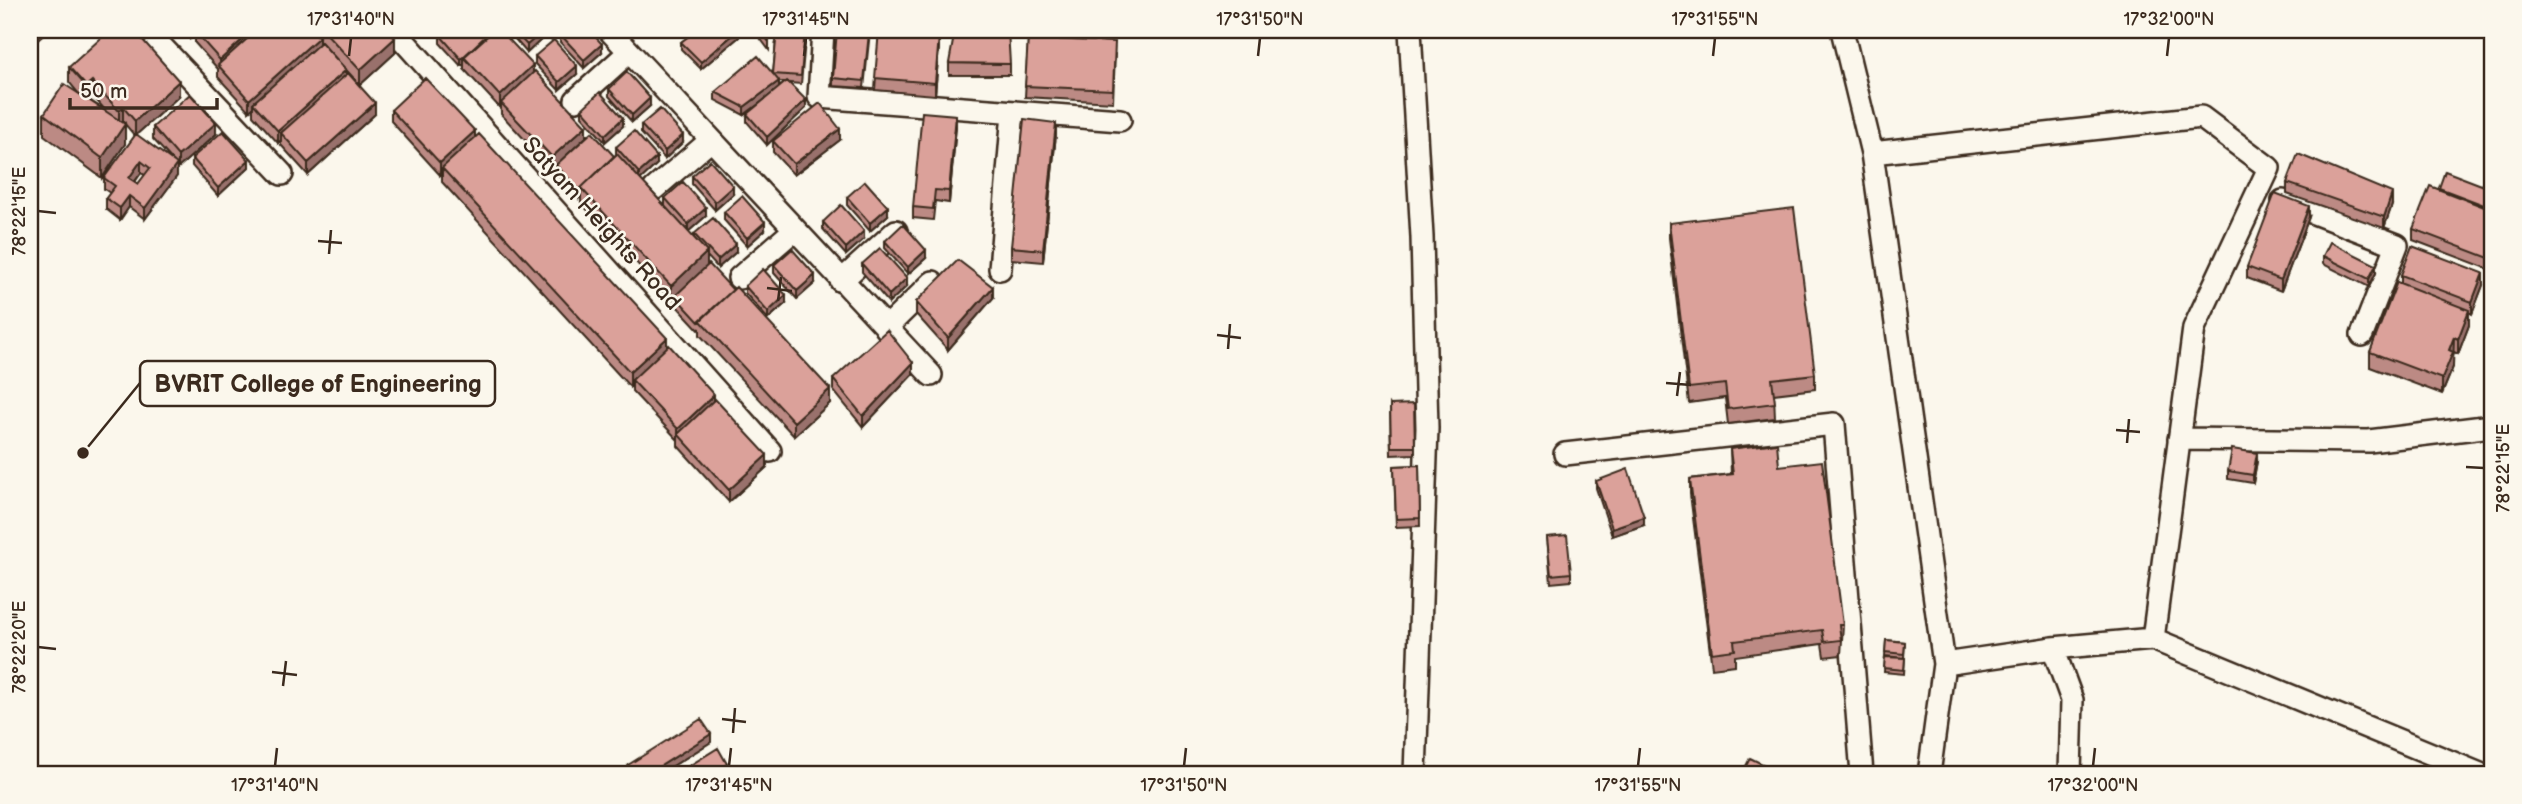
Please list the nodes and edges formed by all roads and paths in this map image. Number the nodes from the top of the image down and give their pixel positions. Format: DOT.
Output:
graph roads {
  1 [pos="146,30"];
  2 [pos="394,30"];
  3 [pos="609,30"];
  4 [pos="823,30"];
  5 [pos="1410,30"];
  6 [pos="1842,30"];
  7 [pos="629,52"];
  8 [pos="576,100"];
  9 [pos="1013,112"];
  10 [pos="1120,120"];
  11 [pos="711,140"];
  12 [pos="1872,153"];
  13 [pos="282,174"];
  14 [pos="654,189"];
  15 [pos="2259,191"];
  16 [pos="794,230"];
  17 [pos="896,231"];
  18 [pos="1000,269"];
  19 [pos="739,278"];
  20 [pos="841,281"];
  21 [pos="933,282"];
  22 [pos="886,328"];
  23 [pos="2362,335"];
  24 [pos="931,375"];
  25 [pos="2492,426"];
  26 [pos="2179,439"];
  27 [pos="770,450"];
  28 [pos="1565,454"];
  29 [pos="2153,639"];
  30 [pos="2053,648"];
  31 [pos="1944,664"];
  32 [pos="1415,774"];
  33 [pos="1862,774"];
  34 [pos="1929,774"];
  35 [pos="2070,774"];
  36 [pos="2480,774"];
  1 -- 13 [label="street"];
  2 -- 27 [label="street, Satyam Heights Road"];
  3 -- 7 [label="street"];
  4 -- 9 [label="street"];
  5 -- 32 [label="street"];
  6 -- 12 [label="street"];
  7 -- 8 [label="street"];
  7 -- 11 [label="street"];
  9 -- 10 [label="street"];
  9 -- 18 [label="street"];
  11 -- 14 [label="street"];
  11 -- 16 [label="street"];
  12 -- 15 [label="street"];
  12 -- 31 [label="street"];
  15 -- 23 [label="street"];
  15 -- 26 [label="street"];
  16 -- 19 [label="street"];
  16 -- 20 [label="street"];
  17 -- 20 [label="street"];
  20 -- 22 [label="street"];
  21 -- 22 [label="street"];
  22 -- 24 [label="street"];
  25 -- 26 [label="street"];
  26 -- 29 [label="street"];
  28 -- 33 [label="street"];
  29 -- 30 [label="street"];
  29 -- 36 [label="street"];
  30 -- 31 [label="street"];
  30 -- 35 [label="street"];
  31 -- 34 [label="street"];
}
